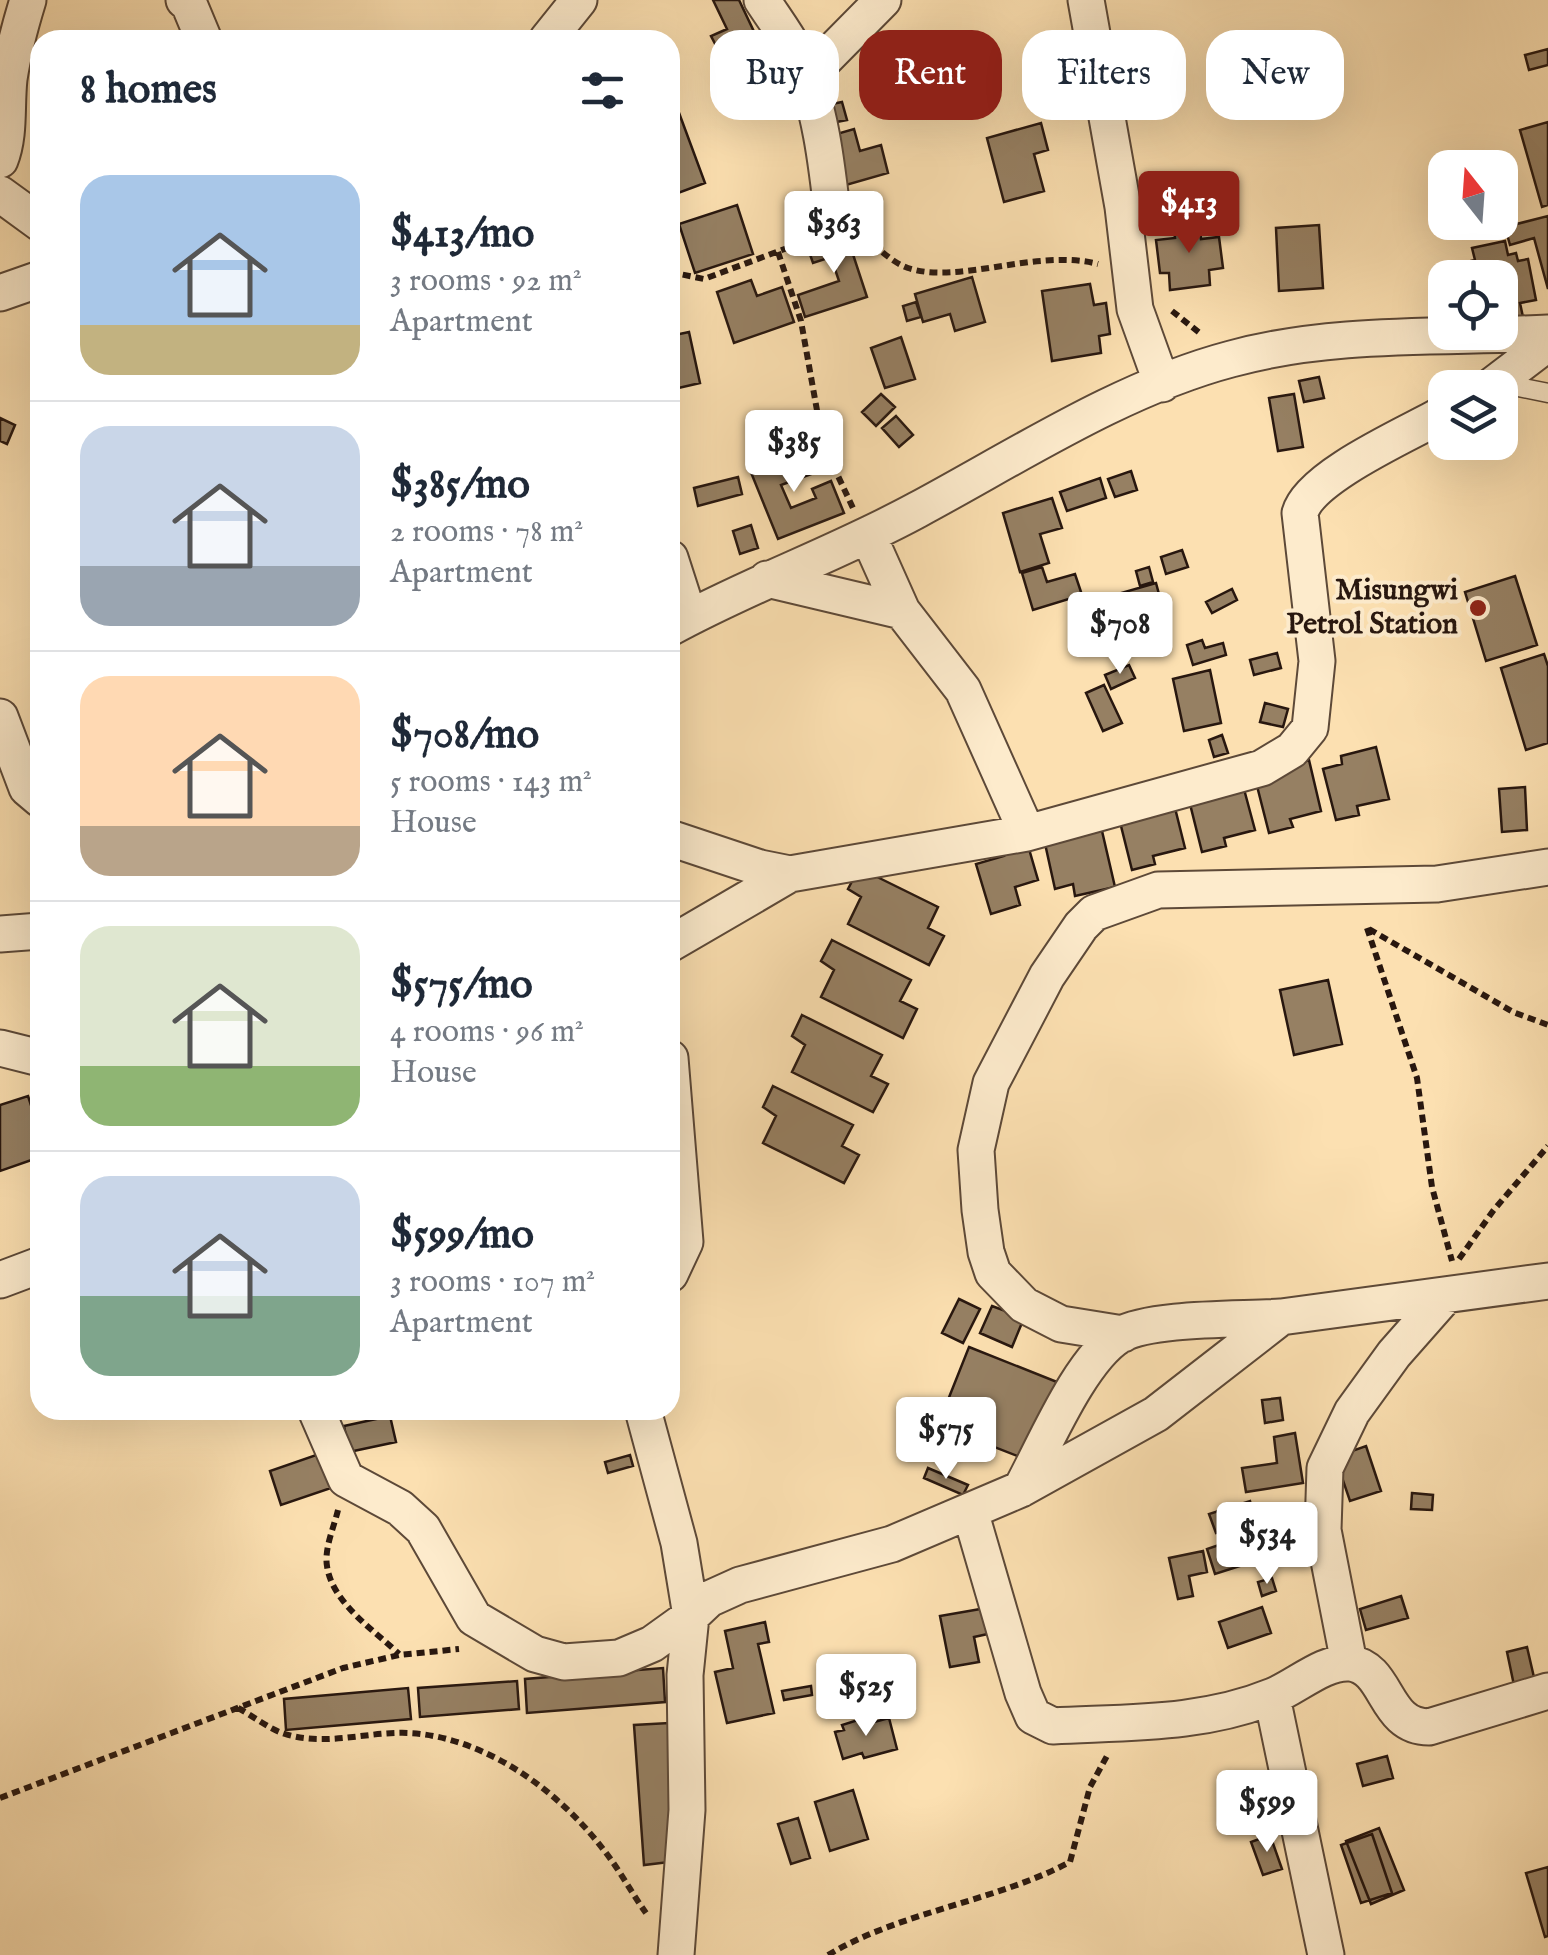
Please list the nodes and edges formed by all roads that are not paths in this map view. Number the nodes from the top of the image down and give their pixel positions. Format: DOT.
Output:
graph roads {
  1 [pos="28,0"];
  2 [pos="578,0"];
  3 [pos="762,0"];
  4 [pos="883,0"];
  5 [pos="1086,0"];
  6 [pos="196,1"];
  7 [pos="202,30"];
  8 [pos="555,30"];
  9 [pos="781,30"];
  10 [pos="839,45"];
  11 [pos="816,120"];
  12 [pos="0,160"];
  13 [pos="0,194"];
  14 [pos="30,216"];
  15 [pos="834,229"];
  16 [pos="30,284"];
  17 [pos="0,293"];
  18 [pos="1548,333"];
  19 [pos="1548,343"];
  20 [pos="1513,370"];
  21 [pos="1162,384"];
  22 [pos="1518,389"];
  23 [pos="1548,393"];
  24 [pos="1428,422"];
  25 [pos="868,535"];
  26 [pos="767,579"];
  27 [pos="902,611"];
  28 [pos="680,623"];
  29 [pos="0,717"];
  30 [pos="30,790"];
  31 [pos="1027,833"];
  32 [pos="680,841"];
  33 [pos="1548,866"];
  34 [pos="790,874"];
  35 [pos="30,931"];
  36 [pos="0,934"];
  37 [pos="680,938"];
  38 [pos="0,1048"];
  39 [pos="30,1053"];
  40 [pos="680,1195"];
  41 [pos="680,1253"];
  42 [pos="30,1270"];
  43 [pos="0,1280"];
  44 [pos="1548,1281"];
  45 [pos="1446,1295"];
  46 [pos="1282,1317"];
  47 [pos="1122,1334"];
  48 [pos="320,1420"];
  49 [pos="645,1420"];
  50 [pos="1020,1490"];
  51 [pos="970,1511"];
  52 [pos="691,1616"];
  53 [pos="1349,1663"];
  54 [pos="1548,1690"];
  55 [pos="1272,1697"];
  56 [pos="666,1941"];
  57 [pos="1326,1955"];
  1 -- 12 [label="street"];
  2 -- 8 [label="street"];
  3 -- 9 [label="street"];
  4 -- 10 [label="street"];
  5 -- 21 [label="street"];
  6 -- 7 [label="street"];
  11 -- 15 [label="street"];
  13 -- 14 [label="street"];
  16 -- 17 [label="street"];
  18 -- 21 [label="street"];
  19 -- 20 [label="street"];
  21 -- 25 [label="street"];
  22 -- 23 [label="lane"];
  24 -- 31 [label="street"];
  25 -- 26 [label="street"];
  25 -- 27 [label="street"];
  26 -- 27 [label="street"];
  26 -- 28 [label="street"];
  27 -- 31 [label="street"];
  29 -- 30 [label="street"];
  31 -- 34 [label="street"];
  32 -- 34 [label="street"];
  33 -- 47 [label="street"];
  34 -- 37 [label="street"];
  35 -- 36 [label="street"];
  38 -- 39 [label="street"];
  40 -- 41 [label="street"];
  42 -- 43 [label="street"];
  44 -- 45 [label="street"];
  45 -- 46 [label="street"];
  45 -- 53 [label="street"];
  46 -- 47 [label="street"];
  46 -- 50 [label="street"];
  47 -- 50 [label="street"];
  48 -- 52 [label="street"];
  49 -- 52 [label="street"];
  50 -- 51 [label="street"];
  51 -- 52 [label="street"];
  51 -- 55 [label="street"];
  52 -- 56 [label="street"];
  53 -- 54 [label="street"];
  53 -- 55 [label="street"];
  55 -- 57 [label="street"];
}
